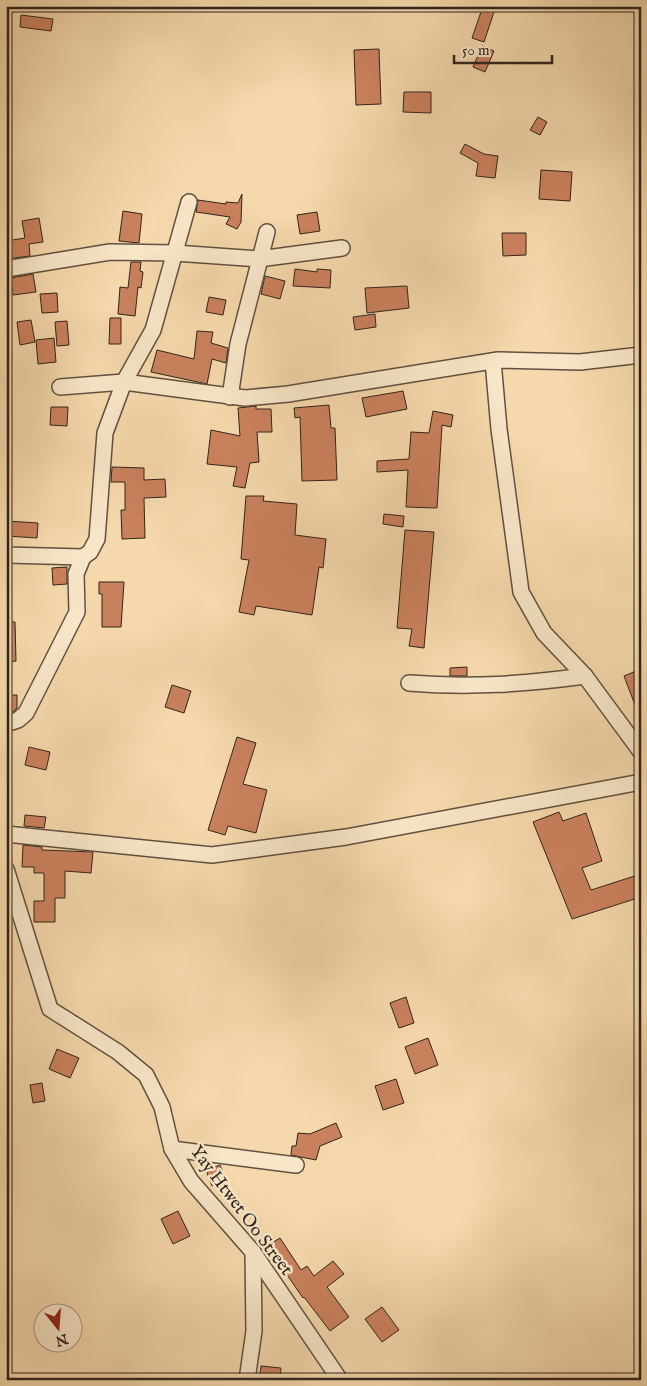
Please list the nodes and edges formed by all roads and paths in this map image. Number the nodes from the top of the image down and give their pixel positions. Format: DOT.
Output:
graph roads {
  1 [pos="189,202"];
  2 [pos="267,232"];
  3 [pos="342,248"];
  4 [pos="174,253"];
  5 [pos="259,259"];
  6 [pos="6,270"];
  7 [pos="641,355"];
  8 [pos="493,361"];
  9 [pos="124,382"];
  10 [pos="60,387"];
  11 [pos="230,397"];
  12 [pos="6,555"];
  13 [pos="82,557"];
  14 [pos="585,676"];
  15 [pos="409,683"];
  16 [pos="6,724"];
  17 [pos="641,752"];
  18 [pos="641,782"];
  19 [pos="6,834"];
  20 [pos="6,868"];
  21 [pos="172,1149"];
  22 [pos="296,1165"];
  23 [pos="253,1252"];
  24 [pos="247,1380"];
  25 [pos="340,1380"];
  1 -- 4 [label="street"];
  2 -- 5 [label="street"];
  3 -- 5 [label="street"];
  4 -- 5 [label="street"];
  4 -- 6 [label="street"];
  4 -- 9 [label="street"];
  5 -- 11 [label="street"];
  7 -- 8 [label="street"];
  8 -- 11 [label="street"];
  8 -- 14 [label="street"];
  9 -- 10 [label="street"];
  9 -- 11 [label="street"];
  9 -- 13 [label="street"];
  12 -- 13 [label="street"];
  13 -- 16 [label="street"];
  14 -- 15 [label="street"];
  14 -- 17 [label="street"];
  18 -- 19 [label="street"];
  20 -- 21 [label="street, Yay Htwet Oo Street"];
  21 -- 22 [label="street"];
  21 -- 23 [label="street, Yay Htwet Oo Street"];
  23 -- 24 [label="street"];
  23 -- 25 [label="street, Yay Htwet Oo Street"];
}
